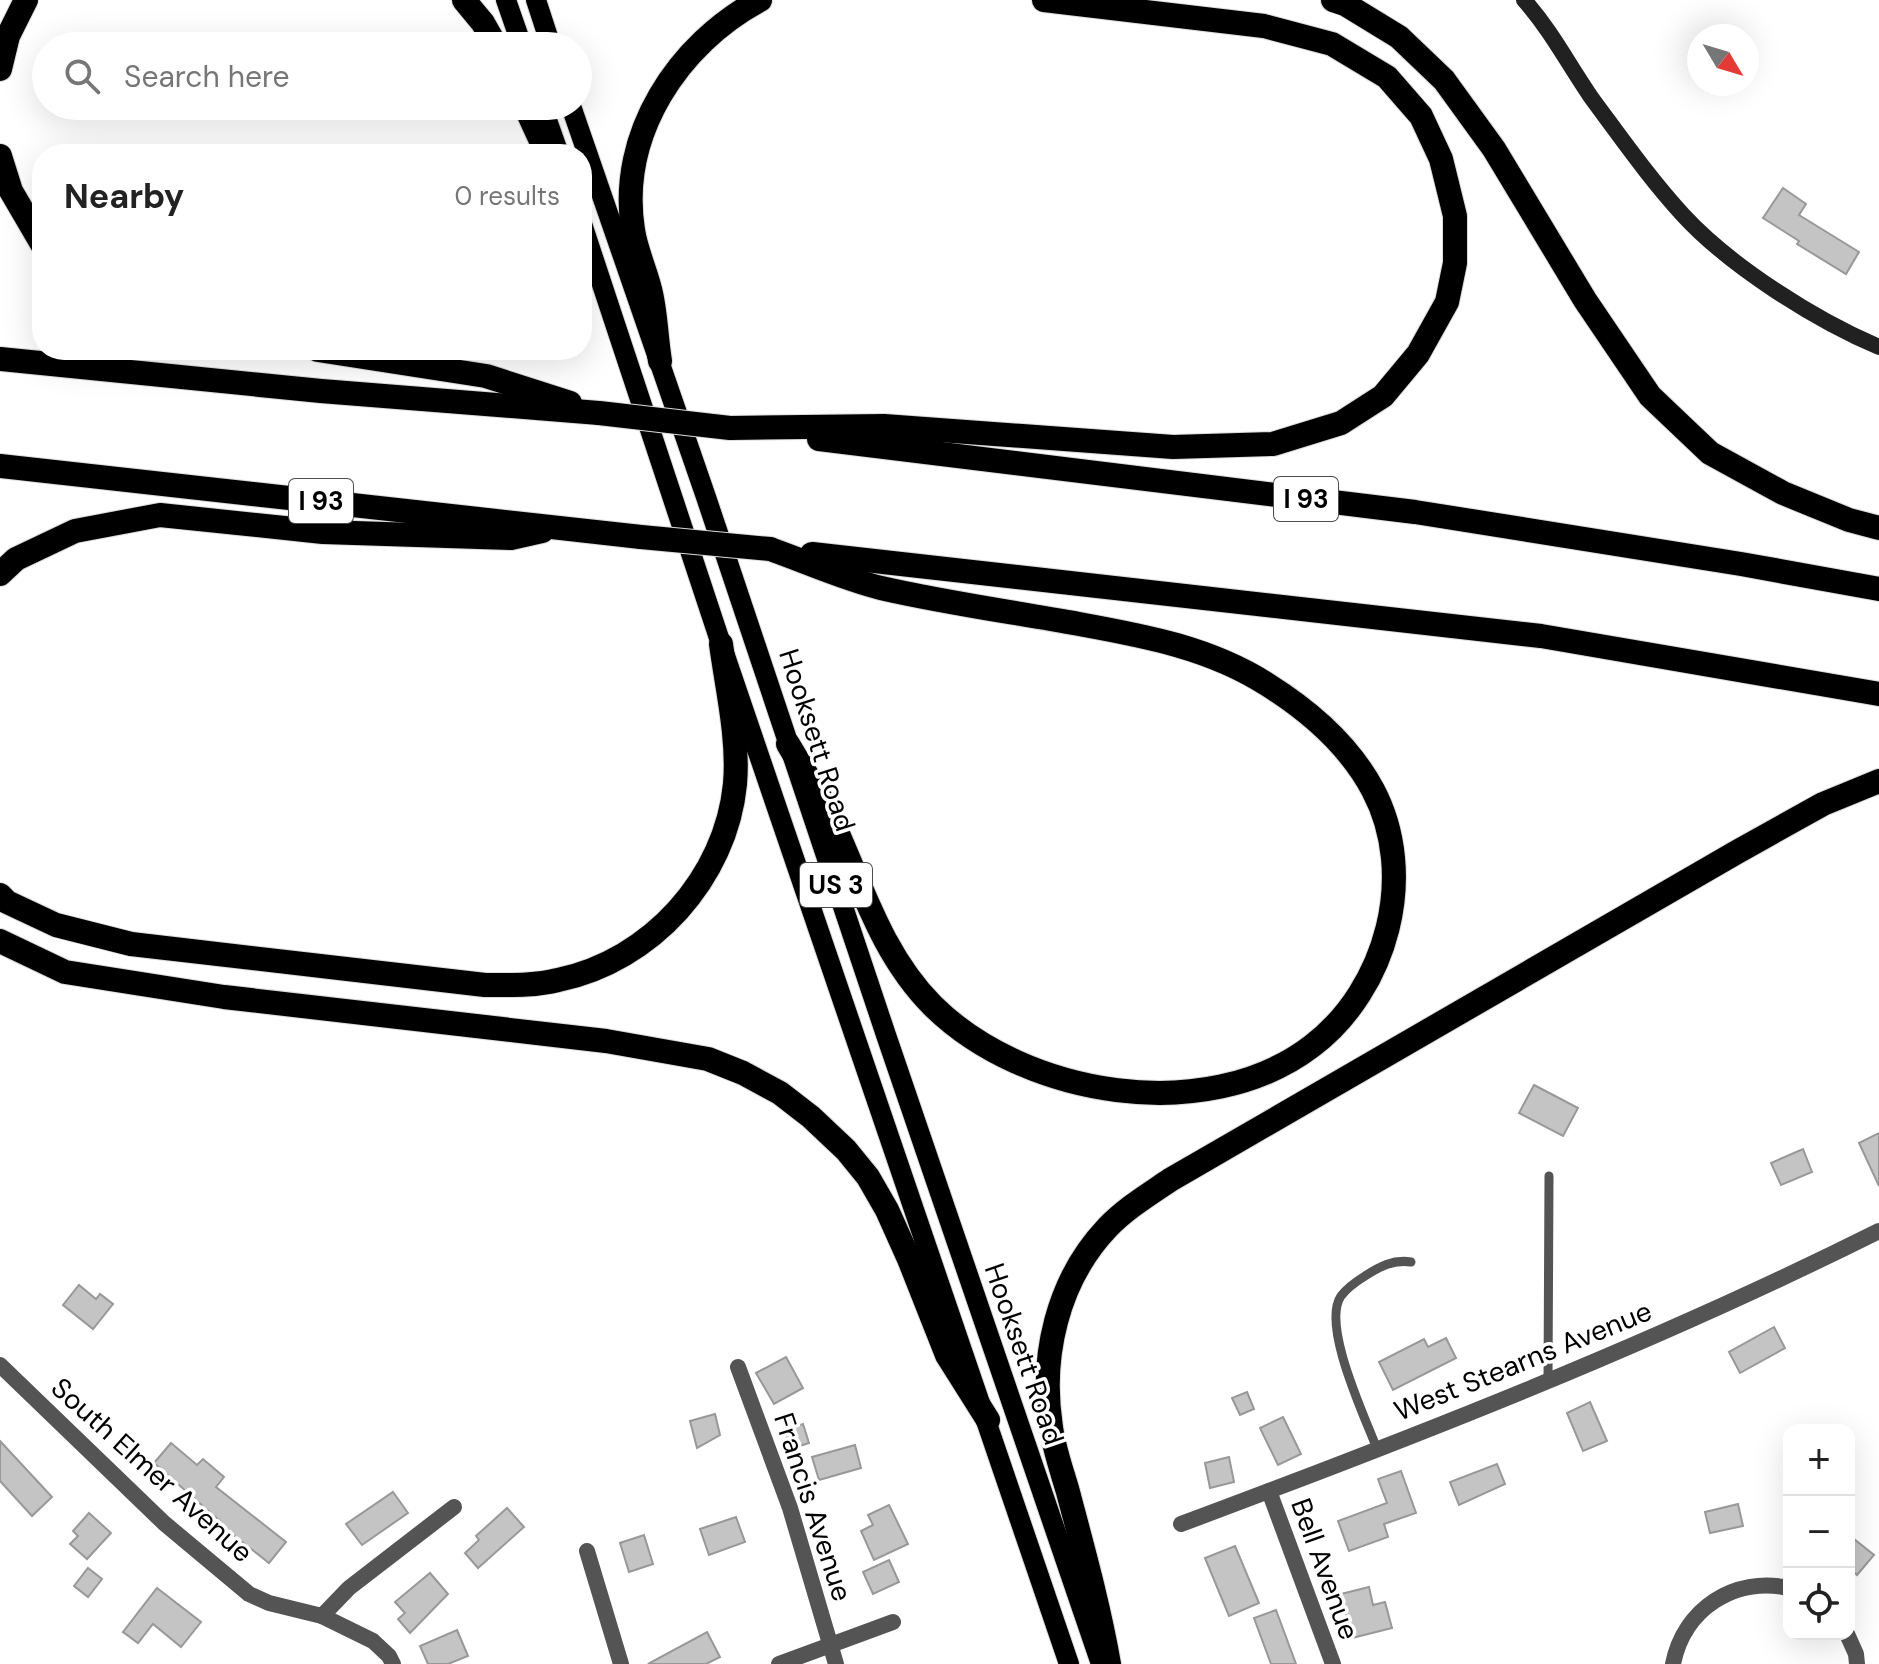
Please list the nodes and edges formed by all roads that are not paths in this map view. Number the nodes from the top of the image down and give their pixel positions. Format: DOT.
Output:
graph roads {
  1 [pos="26,0"];
  2 [pos="464,0"];
  3 [pos="506,0"];
  4 [pos="536,0"];
  5 [pos="760,0"];
  6 [pos="1044,0"];
  7 [pos="1333,0"];
  8 [pos="1524,0"];
  9 [pos="488,32"];
  10 [pos="517,32"];
  11 [pos="546,32"];
  12 [pos="0,69"];
  13 [pos="531,120"];
  14 [pos="547,120"];
  15 [pos="576,120"];
  16 [pos="542,144"];
  17 [pos="555,144"];
  18 [pos="584,144"];
  19 [pos="0,156"];
  20 [pos="592,166"];
  21 [pos="32,227"];
  22 [pos="592,254"];
  23 [pos="1879,347"];
  24 [pos="0,359"];
  25 [pos="383,360"];
  26 [pos="660,361"];
  27 [pos="599,413"];
  28 [pos="730,428"];
  29 [pos="0,466"];
  30 [pos="564,527"];
  31 [pos="1879,528"];
  32 [pos="770,549"];
  33 [pos="0,574"];
  34 [pos="1879,589"];
  35 [pos="721,644"];
  36 [pos="1879,694"];
  37 [pos="788,744"];
  38 [pos="1879,781"];
  39 [pos="0,895"];
  40 [pos="0,941"];
  41 [pos="1549,1176"];
  42 [pos="1879,1231"];
  43 [pos="1411,1262"];
  44 [pos="0,1365"];
  45 [pos="738,1367"];
  46 [pos="1548,1381"];
  47 [pos="988,1420"];
  48 [pos="1377,1449"];
  49 [pos="1269,1491"];
  50 [pos="454,1507"];
  51 [pos="1181,1524"];
  52 [pos="587,1551"];
  53 [pos="1783,1587"];
  54 [pos="322,1616"];
  55 [pos="893,1622"];
  56 [pos="1850,1640"];
  57 [pos="830,1647"];
  58 [pos="393,1664"];
  59 [pos="621,1664"];
  60 [pos="779,1664"];
  61 [pos="836,1664"];
  62 [pos="1069,1664"];
  63 [pos="1101,1664"];
  64 [pos="1109,1664"];
  65 [pos="1333,1664"];
  66 [pos="1673,1664"];
  67 [pos="1857,1664"];
  1 -- 12 [label="highway"];
  2 -- 9 [label="highway"];
  3 -- 10 [label="main road"];
  4 -- 11 [label="main road"];
  5 -- 26 [label="highway"];
  6 -- 28 [label="highway"];
  7 -- 31 [label="highway"];
  8 -- 23 [label="street"];
  13 -- 16 [label="highway"];
  14 -- 17 [label="main road"];
  15 -- 18 [label="main road, Hooksett Road / US 3"];
  19 -- 21 [label="highway"];
  20 -- 26 [label="main road, Hooksett Road / US 3"];
  22 -- 35 [label="main road, Hooksett Road / US 3"];
  24 -- 27 [label="highway, I 93"];
  25 -- 27 [label="highway"];
  26 -- 37 [label="main road, Hooksett Road / US 3"];
  27 -- 28 [label="highway, I 93, bridge"];
  28 -- 34 [label="highway, I 93"];
  29 -- 30 [label="highway, I 93"];
  30 -- 32 [label="highway, I 93, bridge"];
  30 -- 33 [label="highway"];
  32 -- 36 [label="highway, I 93"];
  32 -- 37 [label="highway"];
  35 -- 39 [label="highway"];
  35 -- 47 [label="main road, Hooksett Road / US 3"];
  37 -- 63 [label="main road, Hooksett Road / US 3"];
  38 -- 64 [label="highway"];
  40 -- 47 [label="highway"];
  41 -- 46 [label="lane"];
  42 -- 46 [label="street, West Stearns Avenue"];
  43 -- 48 [label="lane"];
  44 -- 54 [label="street, South Elmer Avenue"];
  45 -- 57 [label="street, Francis Avenue"];
  46 -- 48 [label="street, West Stearns Avenue"];
  47 -- 62 [label="main road, Hooksett Road / US 3"];
  48 -- 49 [label="street, West Stearns Avenue"];
  49 -- 51 [label="street, West Stearns Avenue"];
  49 -- 65 [label="street, Bell Avenue"];
  50 -- 54 [label="street"];
  52 -- 59 [label="street"];
  53 -- 66 [label="street"];
  54 -- 58 [label="street, South Elmer Avenue"];
  55 -- 57 [label="street"];
  56 -- 67 [label="street"];
  57 -- 60 [label="street"];
  57 -- 61 [label="street, Francis Avenue"];
}
